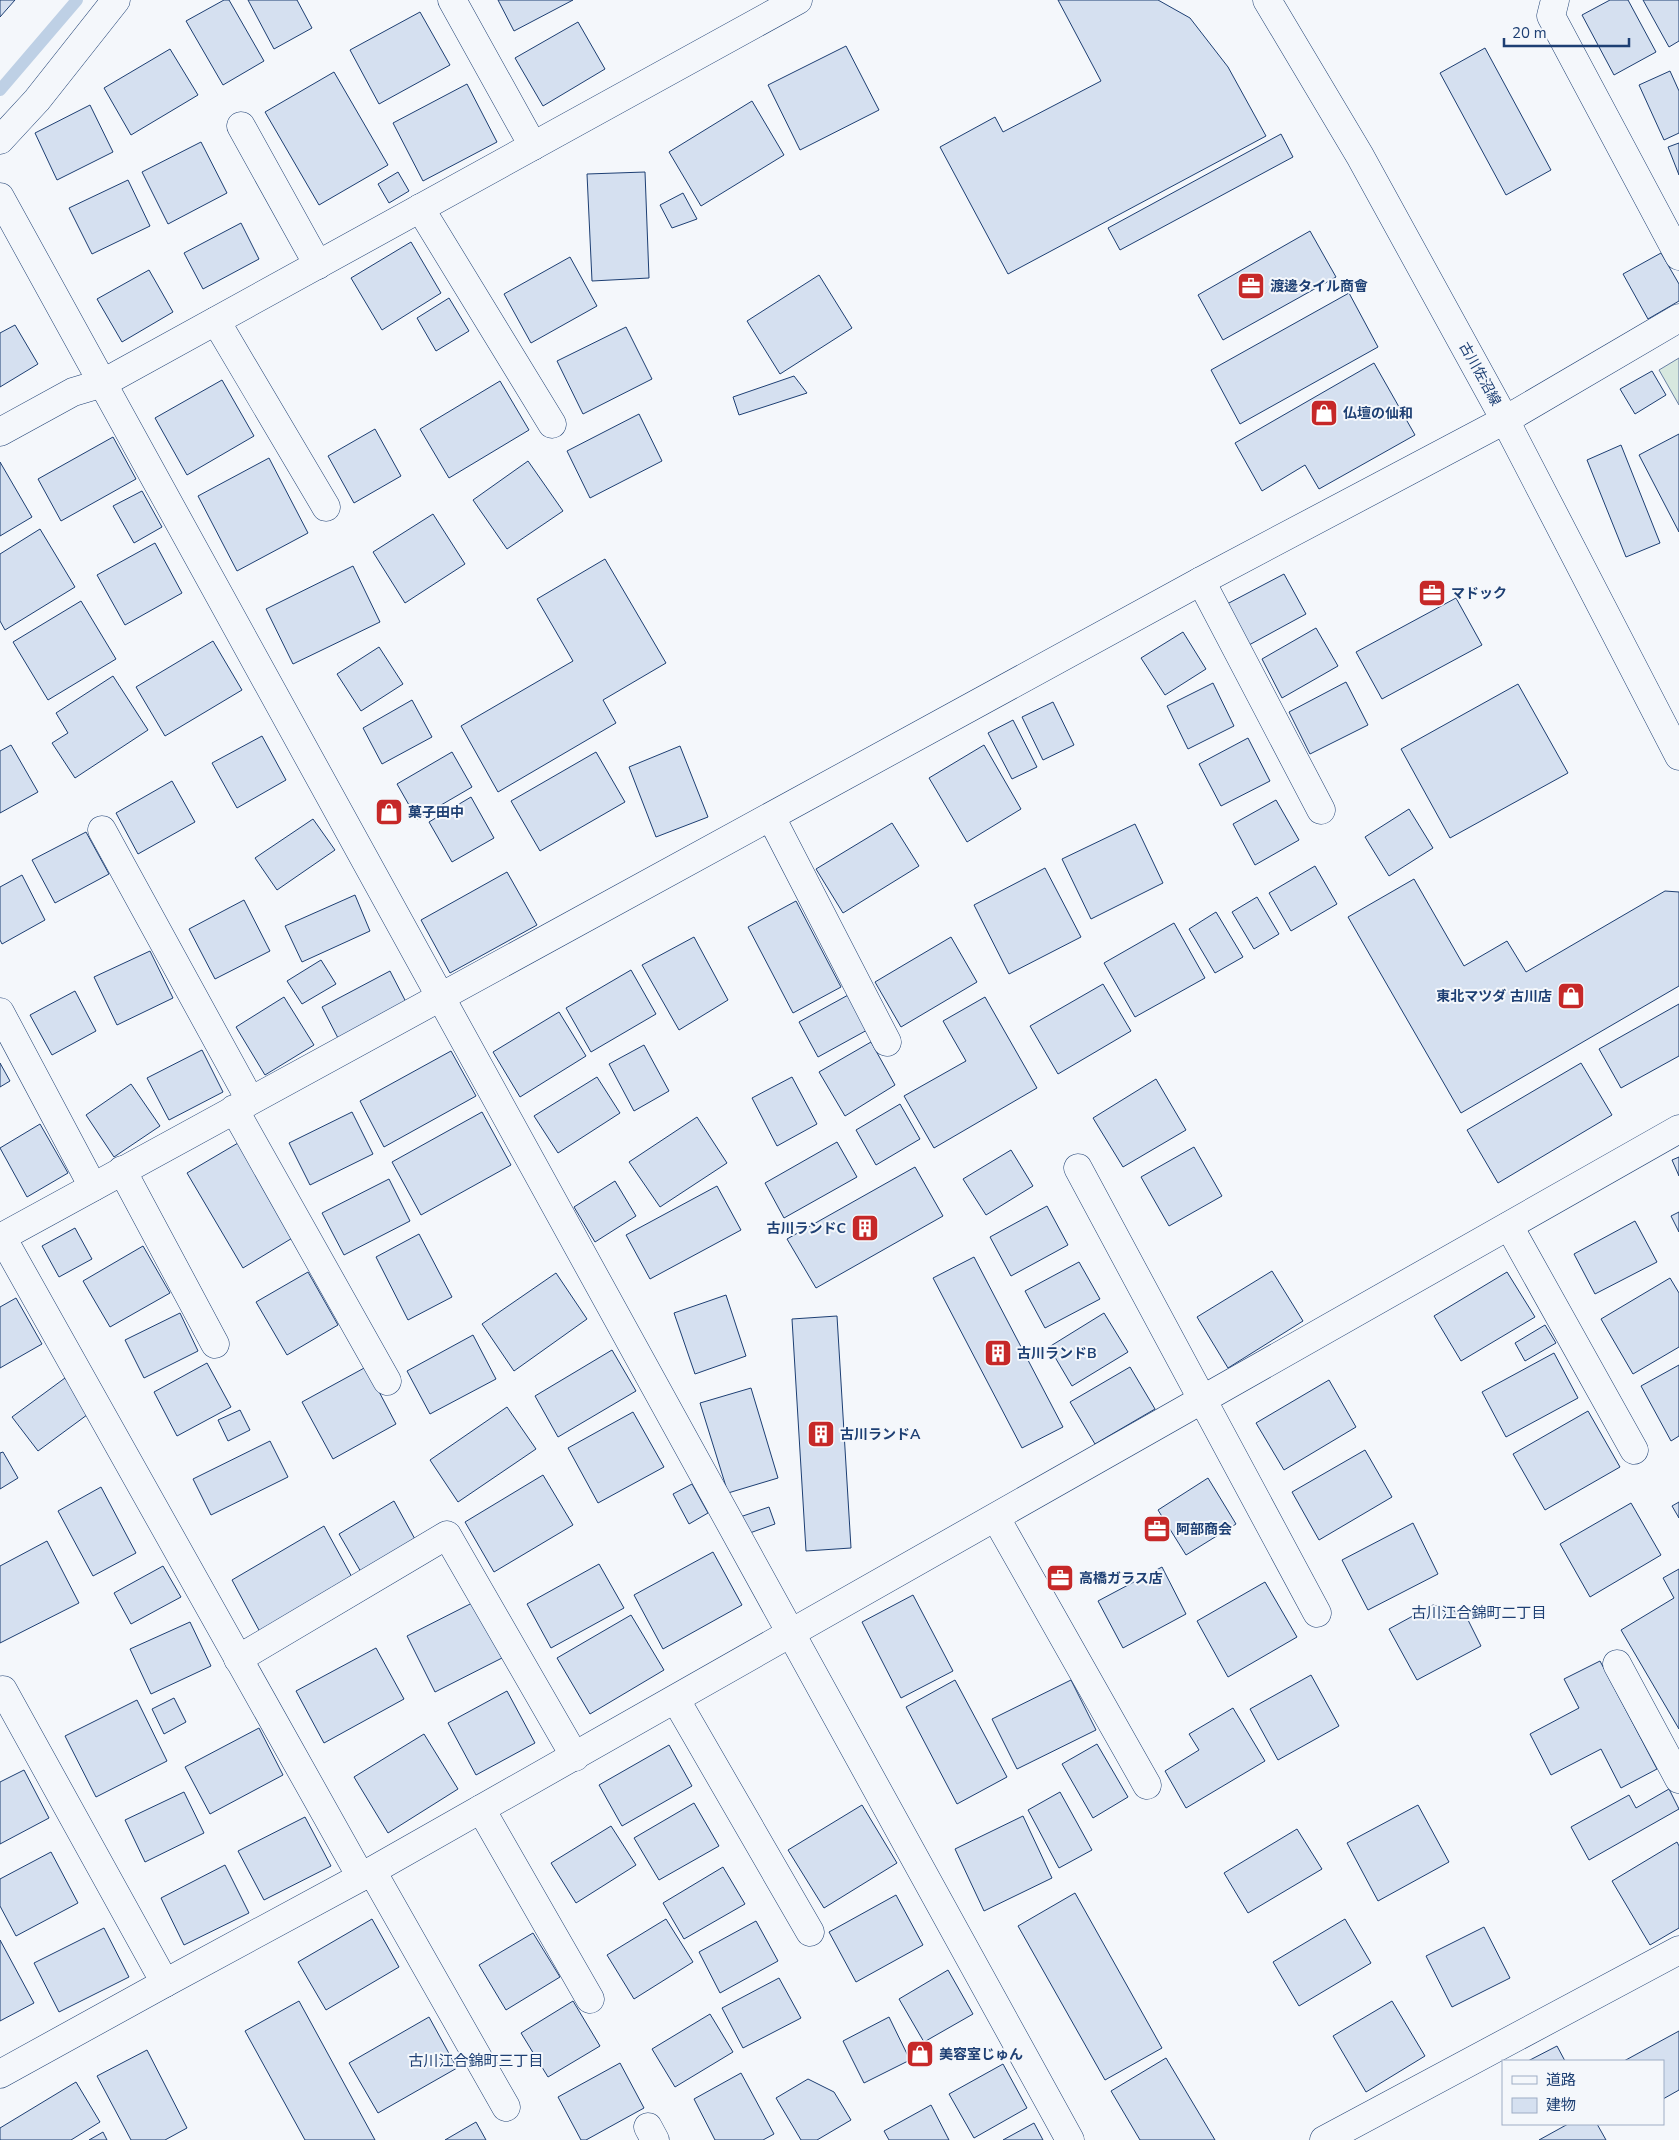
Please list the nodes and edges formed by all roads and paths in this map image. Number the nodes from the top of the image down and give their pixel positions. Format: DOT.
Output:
graph roads {
  1 [pos="116,0"];
  2 [pos="452,0"];
  3 [pos="798,0"];
  4 [pos="1267,0"];
  5 [pos="1555,0"];
  6 [pos="241,126"];
  7 [pos="0,140"];
  8 [pos="533,146"];
  9 [pos="0,197"];
  10 [pos="420,208"];
  11 [pos="1679,256"];
  12 [pos="318,265"];
  13 [pos="1679,318"];
  14 [pos="216,321"];
  15 [pos="103,383"];
  16 [pos="1504,420"];
  17 [pos="552,424"];
  18 [pos="0,432"];
  19 [pos="326,507"];
  20 [pos="1201,581"];
  21 [pos="1679,756"];
  22 [pos="1321,810"];
  23 [pos="771,817"];
  24 [pos="102,830"];
  25 [pos="440,999"];
  26 [pos="0,1012"];
  27 [pos="887,1042"];
  28 [pos="242,1105"];
  29 [pos="1679,1129"];
  30 [pos="1078,1168"];
  31 [pos="122,1170"];
  32 [pos="93,1187"];
  33 [pos="1509,1226"];
  34 [pos="1,1237"];
  35 [pos="215,1344"];
  36 [pos="387,1381"];
  37 [pos="1203,1400"];
  38 [pos="1634,1450"];
  39 [pos="996,1518"];
  40 [pos="1316,1613"];
  41 [pos="791,1634"];
  42 [pos="238,1658"];
  43 [pos="1617,1664"];
  44 [pos="3,1690"];
  45 [pos="676,1700"];
  46 [pos="574,1757"];
  47 [pos="1679,1779"];
  48 [pos="1147,1785"];
  49 [pos="481,1809"];
  50 [pos="367,1874"];
  51 [pos="810,1932"];
  52 [pos="1679,1950"];
  53 [pos="165,1983"];
  54 [pos="590,1999"];
  55 [pos="0,2074"];
  56 [pos="506,2107"];
  57 [pos="1330,2139"];
  58 [pos="1070,2140"];
  1 -- 7 [label="street"];
  2 -- 8 [label="street"];
  3 -- 8 [label="street"];
  4 -- 16 [label="street, 古川佐沼線"];
  5 -- 11 [label="street"];
  6 -- 12 [label="street"];
  8 -- 10 [label="street"];
  9 -- 15 [label="street"];
  10 -- 12 [label="street"];
  10 -- 17 [label="street"];
  12 -- 14 [label="street"];
  13 -- 16 [label="street"];
  14 -- 15 [label="street"];
  14 -- 19 [label="street"];
  15 -- 18 [label="street"];
  15 -- 25 [label="street"];
  16 -- 20 [label="street"];
  16 -- 21 [label="street, 古川佐沼線"];
  20 -- 22 [label="street"];
  20 -- 23 [label="street"];
  23 -- 25 [label="street"];
  23 -- 27 [label="street"];
  24 -- 28 [label="street"];
  25 -- 28 [label="street"];
  25 -- 41 [label="street"];
  26 -- 32 [label="street"];
  28 -- 31 [label="street"];
  28 -- 36 [label="street"];
  29 -- 33 [label="street"];
  30 -- 37 [label="street"];
  31 -- 32 [label="street"];
  31 -- 35 [label="street"];
  32 -- 34 [label="street"];
  33 -- 37 [label="street"];
  33 -- 38 [label="street"];
  34 -- 42 [label="street"];
  37 -- 39 [label="street"];
  37 -- 40 [label="street"];
  39 -- 41 [label="street"];
  39 -- 48 [label="street"];
  41 -- 45 [label="street"];
  41 -- 58 [label="street"];
  42 -- 46 [label="street"];
  42 -- 50 [label="street"];
  43 -- 47 [label="street"];
  44 -- 53 [label="street"];
  45 -- 46 [label="street"];
  45 -- 51 [label="street"];
  46 -- 49 [label="street"];
  49 -- 50 [label="street"];
  49 -- 54 [label="street"];
  50 -- 53 [label="street"];
  50 -- 56 [label="street"];
  52 -- 57 [label="street"];
  53 -- 55 [label="street"];
}
